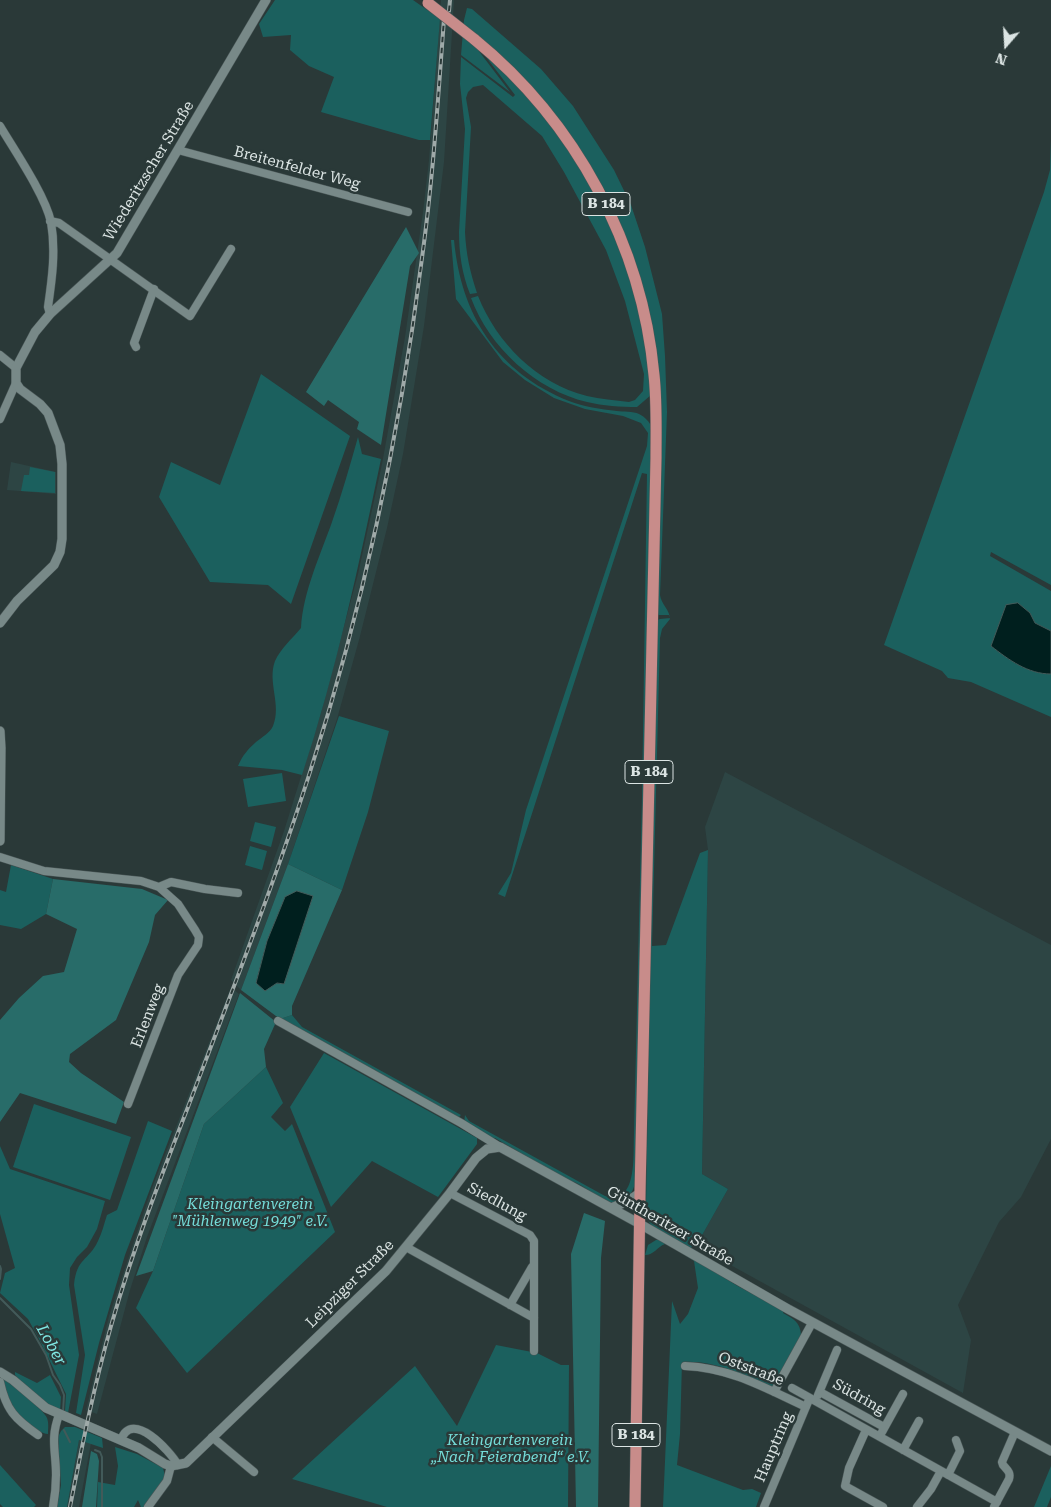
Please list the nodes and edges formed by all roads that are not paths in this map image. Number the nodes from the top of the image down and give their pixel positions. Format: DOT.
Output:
graph roads {
  1 [pos="266,0"];
  2 [pos="427,1"];
  3 [pos="0,126"];
  4 [pos="178,150"];
  5 [pos="408,212"];
  6 [pos="50,221"];
  7 [pos="231,248"];
  8 [pos="112,259"];
  9 [pos="154,289"];
  10 [pos="50,314"];
  11 [pos="136,347"];
  12 [pos="0,355"];
  13 [pos="16,368"];
  14 [pos="16,383"];
  15 [pos="0,419"];
  16 [pos="0,623"];
  17 [pos="0,731"];
  18 [pos="0,841"];
  19 [pos="0,856"];
  20 [pos="159,887"];
  21 [pos="238,893"];
  22 [pos="278,1021"];
  23 [pos="128,1104"];
  24 [pos="500,1147"];
  25 [pos="450,1193"];
  26 [pos="640,1193"];
  27 [pos="611,1208"];
  28 [pos="640,1224"];
  29 [pos="406,1246"];
  30 [pos="533,1266"];
  31 [pos="510,1305"];
  32 [pos="534,1318"];
  33 [pos="812,1322"];
  34 [pos="837,1350"];
  35 [pos="534,1351"];
  36 [pos="685,1366"];
  37 [pos="0,1372"];
  38 [pos="0,1382"];
  39 [pos="792,1388"];
  40 [pos="774,1392"];
  41 [pos="820,1392"];
  42 [pos="903,1394"];
  43 [pos="813,1400"];
  44 [pos="806,1407"];
  45 [pos="59,1415"];
  46 [pos="919,1421"];
  47 [pos="884,1427"];
  48 [pos="866,1430"];
  49 [pos="1015,1432"];
  50 [pos="38,1435"];
  51 [pos="212,1437"];
  52 [pos="879,1437"];
  53 [pos="121,1440"];
  54 [pos="956,1440"];
  55 [pos="903,1450"];
  56 [pos="1051,1451"];
  57 [pos="174,1466"];
  58 [pos="254,1472"];
  59 [pos="945,1473"];
  60 [pos="996,1504"];
  61 [pos="54,1507"];
  62 [pos="148,1507"];
  63 [pos="635,1507"];
  64 [pos="764,1507"];
  65 [pos="883,1507"];
  66 [pos="917,1507"];
  1 -- 4 [label="street, Wiederitzscher Straße"];
  2 -- 26 [label="main road, B 184, bridge"];
  3 -- 6 [label="street"];
  4 -- 5 [label="street, Breitenfelder Weg"];
  4 -- 8 [label="street, Wiederitzscher Straße"];
  6 -- 8 [label="street"];
  6 -- 10 [label="street"];
  7 -- 9 [label="street"];
  8 -- 9 [label="street"];
  8 -- 10 [label="street, Wiederitzscher Straße"];
  9 -- 11 [label="street"];
  10 -- 13 [label="street, Wiederitzscher Straße"];
  12 -- 13 [label="street"];
  13 -- 14 [label="street, Wiederitzscher Straße"];
  14 -- 15 [label="street"];
  14 -- 16 [label="street"];
  17 -- 18 [label="street"];
  19 -- 20 [label="street"];
  20 -- 21 [label="street"];
  20 -- 23 [label="street, Erlenweg"];
  22 -- 24 [label="street, Güntheritzer Straße"];
  24 -- 25 [label="street, Leipziger Straße"];
  24 -- 27 [label="street, Güntheritzer Straße"];
  25 -- 29 [label="street, Leipziger Straße"];
  25 -- 30 [label="street, Siedlung"];
  26 -- 27 [label="street"];
  26 -- 28 [label="main road, B 184"];
  27 -- 28 [label="street, Güntheritzer Straße"];
  28 -- 33 [label="street, Güntheritzer Straße"];
  28 -- 63 [label="main road, B 184"];
  29 -- 31 [label="street"];
  29 -- 51 [label="street, Leipziger Straße"];
  30 -- 31 [label="street, Siedlung"];
  30 -- 32 [label="street, Siedlung"];
  31 -- 32 [label="street"];
  32 -- 35 [label="street, Siedlung"];
  33 -- 40 [label="street"];
  33 -- 49 [label="street, Güntheritzer Straße"];
  34 -- 41 [label="street, Südring"];
  36 -- 40 [label="street, Oststraße"];
  37 -- 45 [label="street"];
  38 -- 50 [label="street"];
  39 -- 43 [label="street, Südring"];
  40 -- 44 [label="street, Oststraße"];
  41 -- 43 [label="street, Südring"];
  41 -- 47 [label="street, Südring"];
  42 -- 47 [label="street, Südring"];
  43 -- 44 [label="street, Hauptring"];
  43 -- 48 [label="street, Südring"];
  44 -- 64 [label="street, Hauptring"];
  45 -- 53 [label="street"];
  45 -- 61 [label="street"];
  46 -- 55 [label="street"];
  47 -- 52 [label="street, Südring"];
  48 -- 52 [label="street, Südring"];
  48 -- 65 [label="street"];
  49 -- 56 [label="street, Güntheritzer Straße"];
  49 -- 60 [label="street, Südring"];
  51 -- 57 [label="street, Leipziger Straße"];
  51 -- 58 [label="street"];
  52 -- 55 [label="street, Südring"];
  53 -- 57 [label="street"];
  53 -- 57 [label="street"];
  54 -- 59 [label="street"];
  55 -- 59 [label="street, Südring"];
  57 -- 62 [label="street"];
  59 -- 60 [label="street, Südring"];
  59 -- 66 [label="street"];
}
